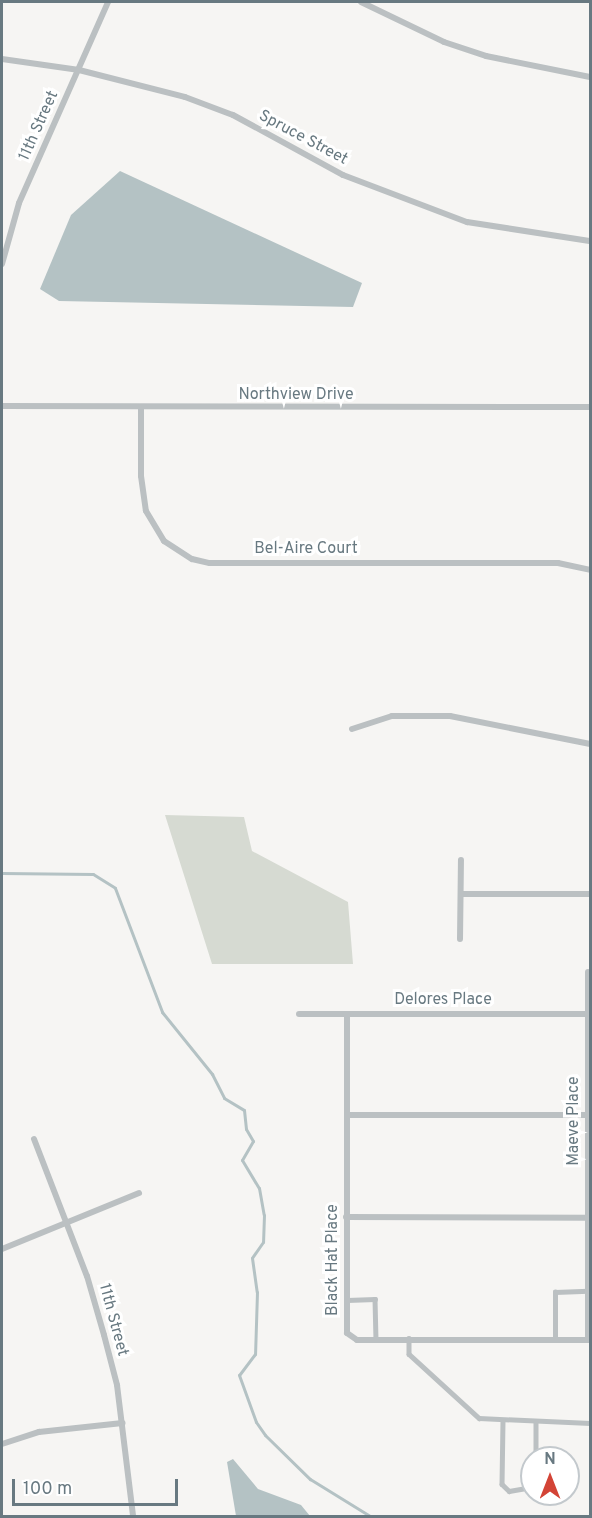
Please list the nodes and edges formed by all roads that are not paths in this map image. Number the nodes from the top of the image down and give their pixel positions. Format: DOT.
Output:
graph roads {
  1 [pos="108,2"];
  2 [pos="361,2"];
  3 [pos="2,59"];
  4 [pos="79,70"];
  5 [pos="591,77"];
  6 [pos="591,241"];
  7 [pos="2,264"];
  8 [pos="2,406"];
  9 [pos="591,407"];
  10 [pos="141,409"];
  11 [pos="591,570"];
  12 [pos="352,729"];
  13 [pos="591,744"];
  14 [pos="461,860"];
  15 [pos="461,894"];
  16 [pos="591,894"];
  17 [pos="460,939"];
  18 [pos="588,972"];
  19 [pos="298,1014"];
  20 [pos="347,1014"];
  21 [pos="588,1014"];
  22 [pos="347,1115"];
  23 [pos="589,1116"];
  24 [pos="34,1139"];
  25 [pos="139,1193"];
  26 [pos="346,1217"];
  27 [pos="588,1218"];
  28 [pos="66,1223"];
  29 [pos="2,1249"];
  30 [pos="589,1270"];
  31 [pos="588,1291"];
  32 [pos="347,1299"];
  33 [pos="409,1338"];
  34 [pos="376,1339"];
  35 [pos="555,1340"];
  36 [pos="589,1340"];
  37 [pos="502,1421"];
  38 [pos="537,1422"];
  39 [pos="123,1423"];
  40 [pos="591,1423"];
  41 [pos="2,1444"];
  42 [pos="537,1446"];
  43 [pos="520,1489"];
  44 [pos="133,1516"];
  1 -- 4 [label="street, 11th Street"];
  2 -- 5 [label="street"];
  3 -- 4 [label="street, Spruce Street"];
  4 -- 6 [label="street, Spruce Street"];
  4 -- 7 [label="street, 11th Street"];
  8 -- 10 [label="street, Northview Drive"];
  9 -- 10 [label="street, Northview Drive"];
  10 -- 11 [label="street, Bel-Aire Court"];
  12 -- 13 [label="street"];
  14 -- 15 [label="street"];
  15 -- 16 [label="street"];
  15 -- 17 [label="street"];
  18 -- 21 [label="street, Maeve Place"];
  19 -- 20 [label="street, Delores Place"];
  20 -- 21 [label="street, Delores Place"];
  20 -- 22 [label="street, Black Hat Place"];
  21 -- 23 [label="street, Maeve Place"];
  22 -- 23 [label="street"];
  22 -- 26 [label="street, Black Hat Place"];
  23 -- 27 [label="street, Maeve Place"];
  24 -- 28 [label="street, 11th Street"];
  25 -- 28 [label="street"];
  26 -- 27 [label="street"];
  26 -- 32 [label="street, Black Hat Place"];
  27 -- 30 [label="street, Maeve Place"];
  28 -- 29 [label="street"];
  28 -- 39 [label="street, 11th Street"];
  30 -- 31 [label="street, Maeve Place"];
  31 -- 35 [label="lane"];
  31 -- 36 [label="street, Maeve Place"];
  32 -- 34 [label="street, Black Hat Place"];
  32 -- 34 [label="lane"];
  33 -- 34 [label="street, Black Hat Place"];
  33 -- 35 [label="street, Black Hat Place"];
  33 -- 37 [label="lane"];
  35 -- 36 [label="street, Black Hat Place"];
  37 -- 38 [label="lane"];
  37 -- 43 [label="lane"];
  38 -- 40 [label="lane"];
  38 -- 42 [label="lane"];
  39 -- 41 [label="street"];
  39 -- 44 [label="street, 11th Street"];
}
